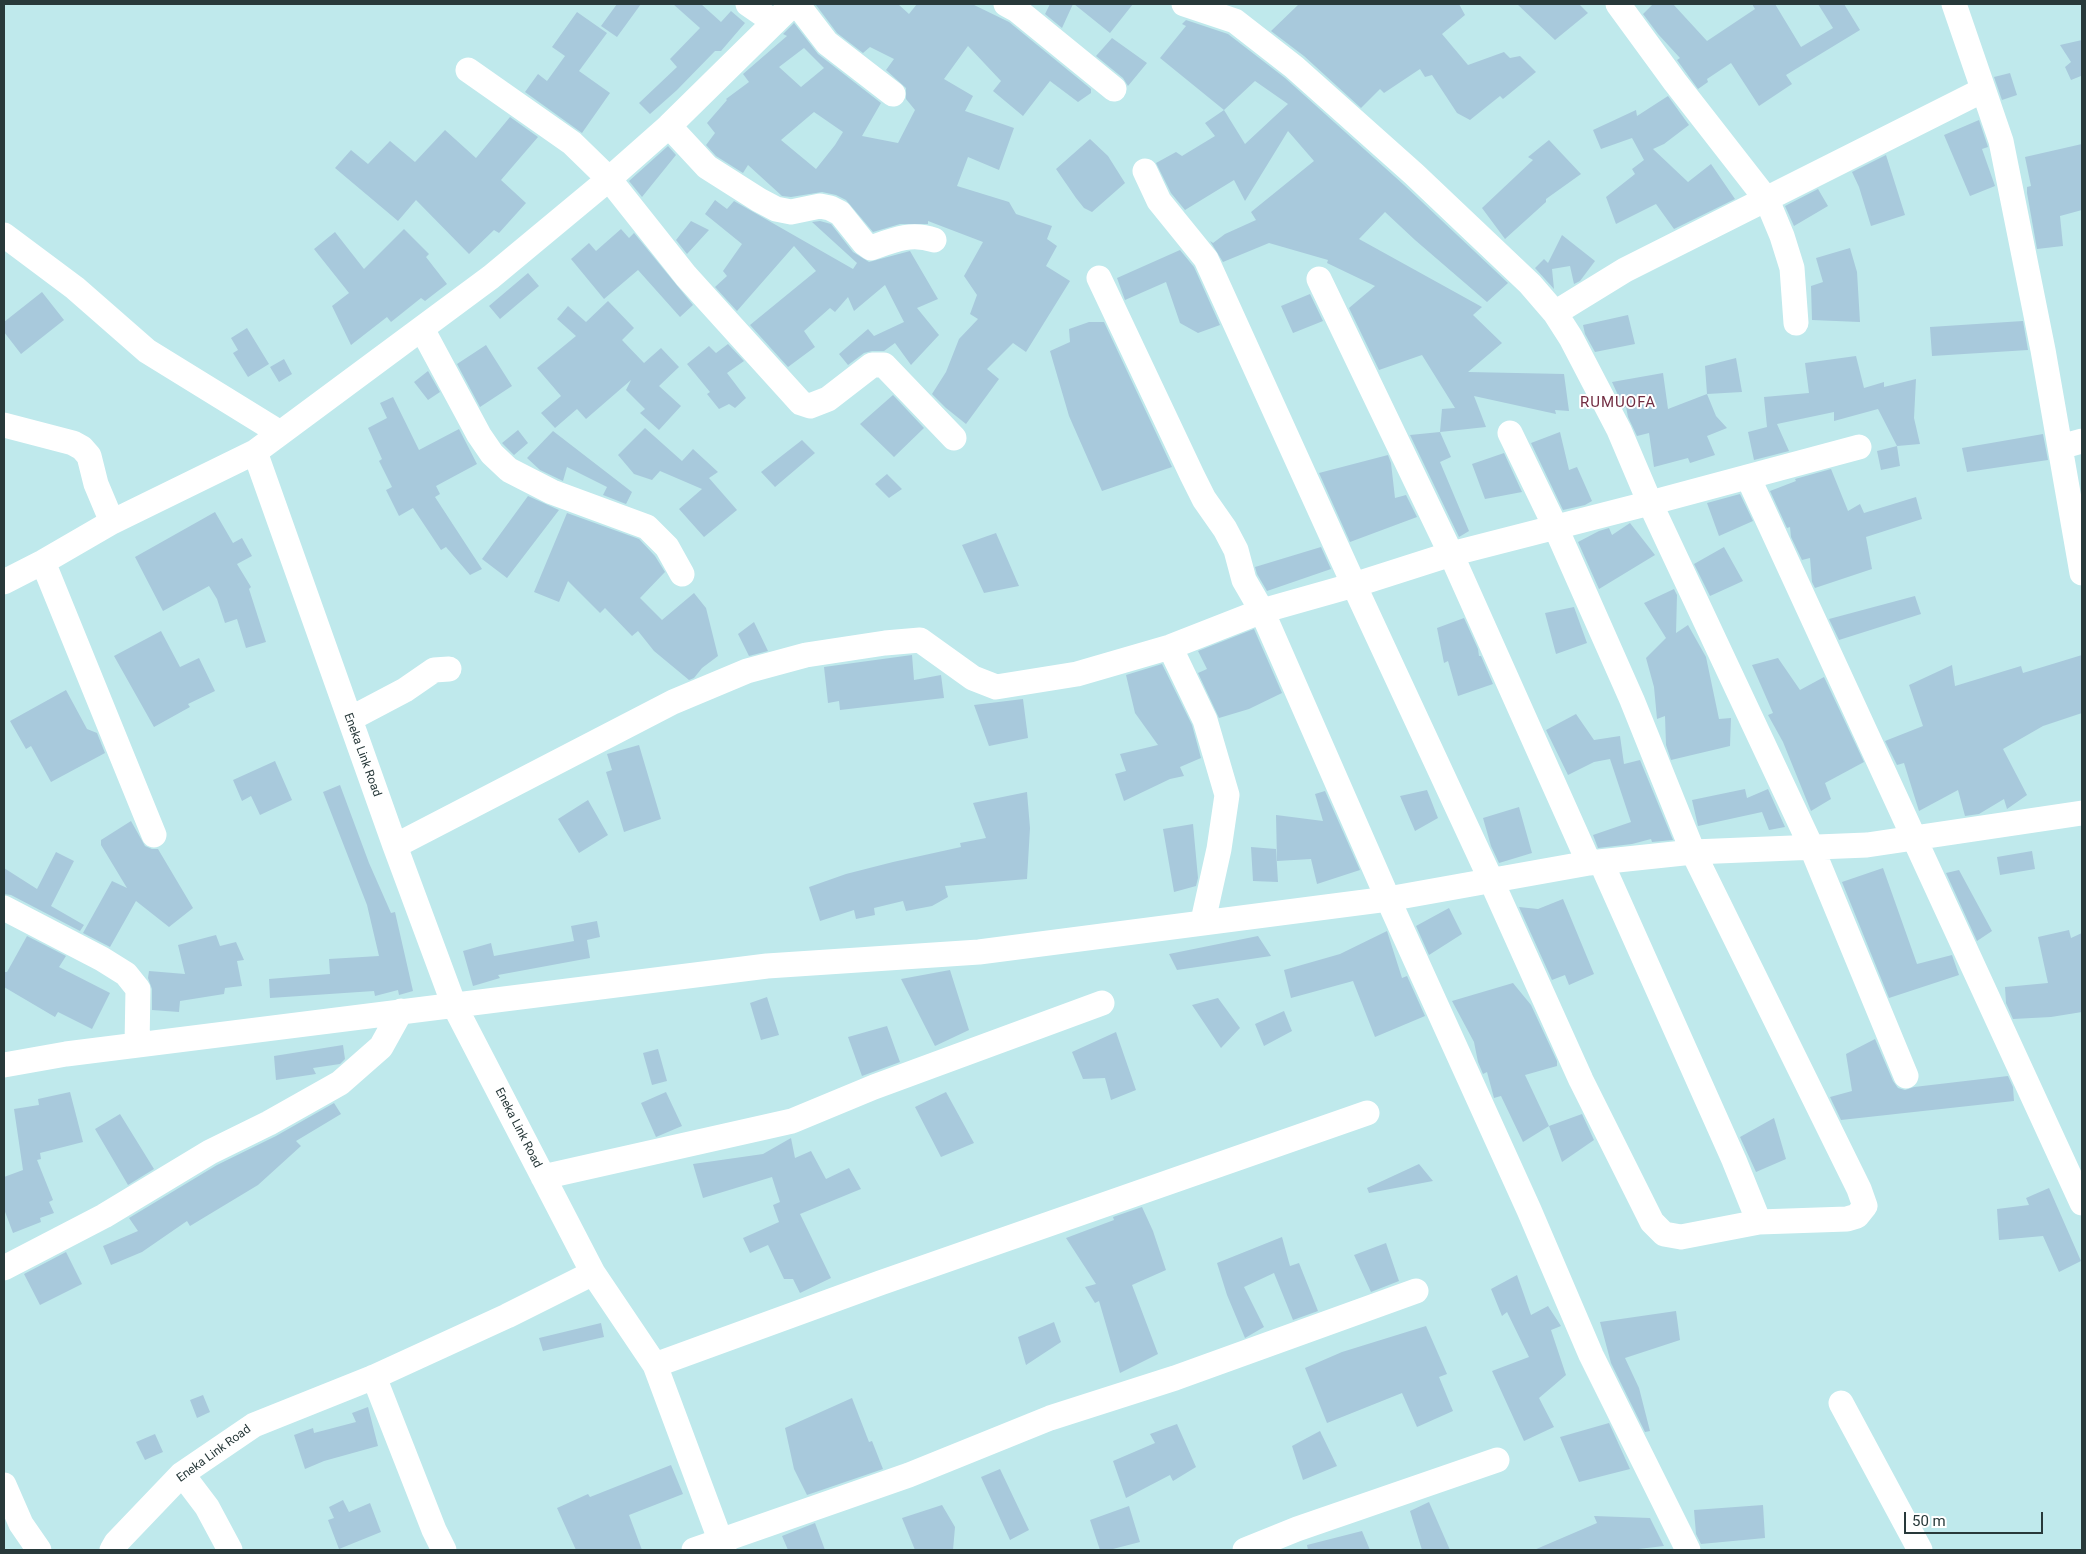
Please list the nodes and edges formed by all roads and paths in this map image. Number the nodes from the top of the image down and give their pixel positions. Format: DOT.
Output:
graph roads {
  1 [pos="748,4"];
  2 [pos="795,4"];
  3 [pos="1184,4"];
  4 [pos="1618,4"];
  5 [pos="1954,4"];
  6 [pos="1014,6"];
  7 [pos="774,22"];
  8 [pos="468,70"];
  9 [pos="1114,89"];
  10 [pos="1983,90"];
  11 [pos="893,94"];
  12 [pos="669,126"];
  13 [pos="1145,171"];
  14 [pos="609,179"];
  15 [pos="1767,200"];
  16 [pos="4,235"];
  17 [pos="934,240"];
  18 [pos="1099,278"];
  19 [pos="1319,279"];
  20 [pos="1555,312"];
  21 [pos="1796,323"];
  22 [pos="422,329"];
  23 [pos="4,426"];
  24 [pos="280,432"];
  25 [pos="1510,433"];
  26 [pos="954,438"];
  27 [pos="2071,444"];
  28 [pos="1859,447"];
  29 [pos="255,452"];
  30 [pos="1748,477"];
  31 [pos="1650,503"];
  32 [pos="112,522"];
  33 [pos="1555,526"];
  34 [pos="1451,554"];
  35 [pos="43,562"];
  36 [pos="2082,573"];
  37 [pos="682,574"];
  38 [pos="4,582"];
  39 [pos="1354,585"];
  40 [pos="1262,611"];
  41 [pos="1170,647"];
  42 [pos="449,668"];
  43 [pos="350,719"];
  44 [pos="2082,813"];
  45 [pos="154,835"];
  46 [pos="1916,838"];
  47 [pos="395,846"];
  48 [pos="1811,846"];
  49 [pos="1693,852"];
  50 [pos="1595,863"];
  51 [pos="1491,880"];
  52 [pos="1388,899"];
  53 [pos="4,908"];
  54 [pos="1203,922"];
  55 [pos="1102,1003"];
  56 [pos="454,1005"];
  57 [pos="401,1011"];
  58 [pos="137,1045"];
  59 [pos="4,1065"];
  60 [pos="1906,1076"];
  61 [pos="1367,1113"];
  62 [pos="543,1177"];
  63 [pos="2082,1202"];
  64 [pos="1760,1222"];
  65 [pos="4,1268"];
  66 [pos="593,1273"];
  67 [pos="1416,1291"];
  68 [pos="655,1365"];
  69 [pos="374,1377"];
  70 [pos="1841,1403"];
  71 [pos="1497,1460"];
  72 [pos="182,1474"];
  73 [pos="4,1485"];
  74 [pos="722,1545"];
  75 [pos="39,1550"];
  76 [pos="112,1550"];
  77 [pos="230,1550"];
  78 [pos="444,1550"];
  79 [pos="694,1550"];
  80 [pos="1245,1550"];
  81 [pos="1688,1550"];
  82 [pos="1920,1550"];
  1 -- 7 [label="street"];
  2 -- 7 [label="street"];
  2 -- 11 [label="street"];
  3 -- 20 [label="street"];
  4 -- 15 [label="street"];
  5 -- 10 [label="street"];
  6 -- 9 [label="street"];
  7 -- 12 [label="street"];
  8 -- 14 [label="street"];
  10 -- 15 [label="street"];
  10 -- 27 [label="street"];
  12 -- 14 [label="street"];
  12 -- 17 [label="street"];
  13 -- 39 [label="street"];
  14 -- 22 [label="street"];
  14 -- 26 [label="street"];
  15 -- 20 [label="street"];
  15 -- 21 [label="street"];
  16 -- 24 [label="street"];
  18 -- 40 [label="street"];
  19 -- 34 [label="street"];
  20 -- 31 [label="street"];
  22 -- 24 [label="street"];
  22 -- 37 [label="street"];
  23 -- 32 [label="street"];
  24 -- 29 [label="street"];
  25 -- 33 [label="street"];
  27 -- 36 [label="street"];
  28 -- 30 [label="street"];
  29 -- 32 [label="street"];
  29 -- 43 [label="street, Eneka Link Road"];
  30 -- 31 [label="street"];
  30 -- 46 [label="street"];
  31 -- 33 [label="street"];
  31 -- 48 [label="street"];
  32 -- 35 [label="street"];
  33 -- 34 [label="street"];
  33 -- 49 [label="street"];
  34 -- 39 [label="street"];
  34 -- 50 [label="street"];
  35 -- 38 [label="street"];
  35 -- 45 [label="street"];
  39 -- 40 [label="street"];
  39 -- 51 [label="street"];
  40 -- 41 [label="street"];
  40 -- 52 [label="street"];
  41 -- 47 [label="street"];
  41 -- 54 [label="street"];
  42 -- 43 [label="street"];
  43 -- 47 [label="street, Eneka Link Road"];
  44 -- 46 [label="street"];
  46 -- 48 [label="street"];
  46 -- 63 [label="street"];
  47 -- 56 [label="street, Eneka Link Road"];
  48 -- 49 [label="street"];
  48 -- 60 [label="street"];
  49 -- 50 [label="street"];
  49 -- 64 [label="street"];
  50 -- 51 [label="street"];
  50 -- 64 [label="street"];
  51 -- 52 [label="street"];
  51 -- 64 [label="street"];
  52 -- 54 [label="street"];
  52 -- 81 [label="street"];
  53 -- 58 [label="street"];
  54 -- 56 [label="street"];
  55 -- 62 [label="street"];
  56 -- 57 [label="street"];
  56 -- 62 [label="street, Eneka Link Road"];
  57 -- 58 [label="street"];
  57 -- 65 [label="street"];
  58 -- 59 [label="street"];
  61 -- 68 [label="street"];
  62 -- 66 [label="street, Eneka Link Road"];
  66 -- 68 [label="street"];
  66 -- 69 [label="street, Eneka Link Road"];
  67 -- 74 [label="street"];
  68 -- 74 [label="street"];
  69 -- 72 [label="street, Eneka Link Road"];
  69 -- 78 [label="street"];
  70 -- 82 [label="street"];
  71 -- 80 [label="street"];
  72 -- 76 [label="street, Eneka Link Road"];
  72 -- 77 [label="street"];
  73 -- 75 [label="street"];
  74 -- 79 [label="street"];
}
